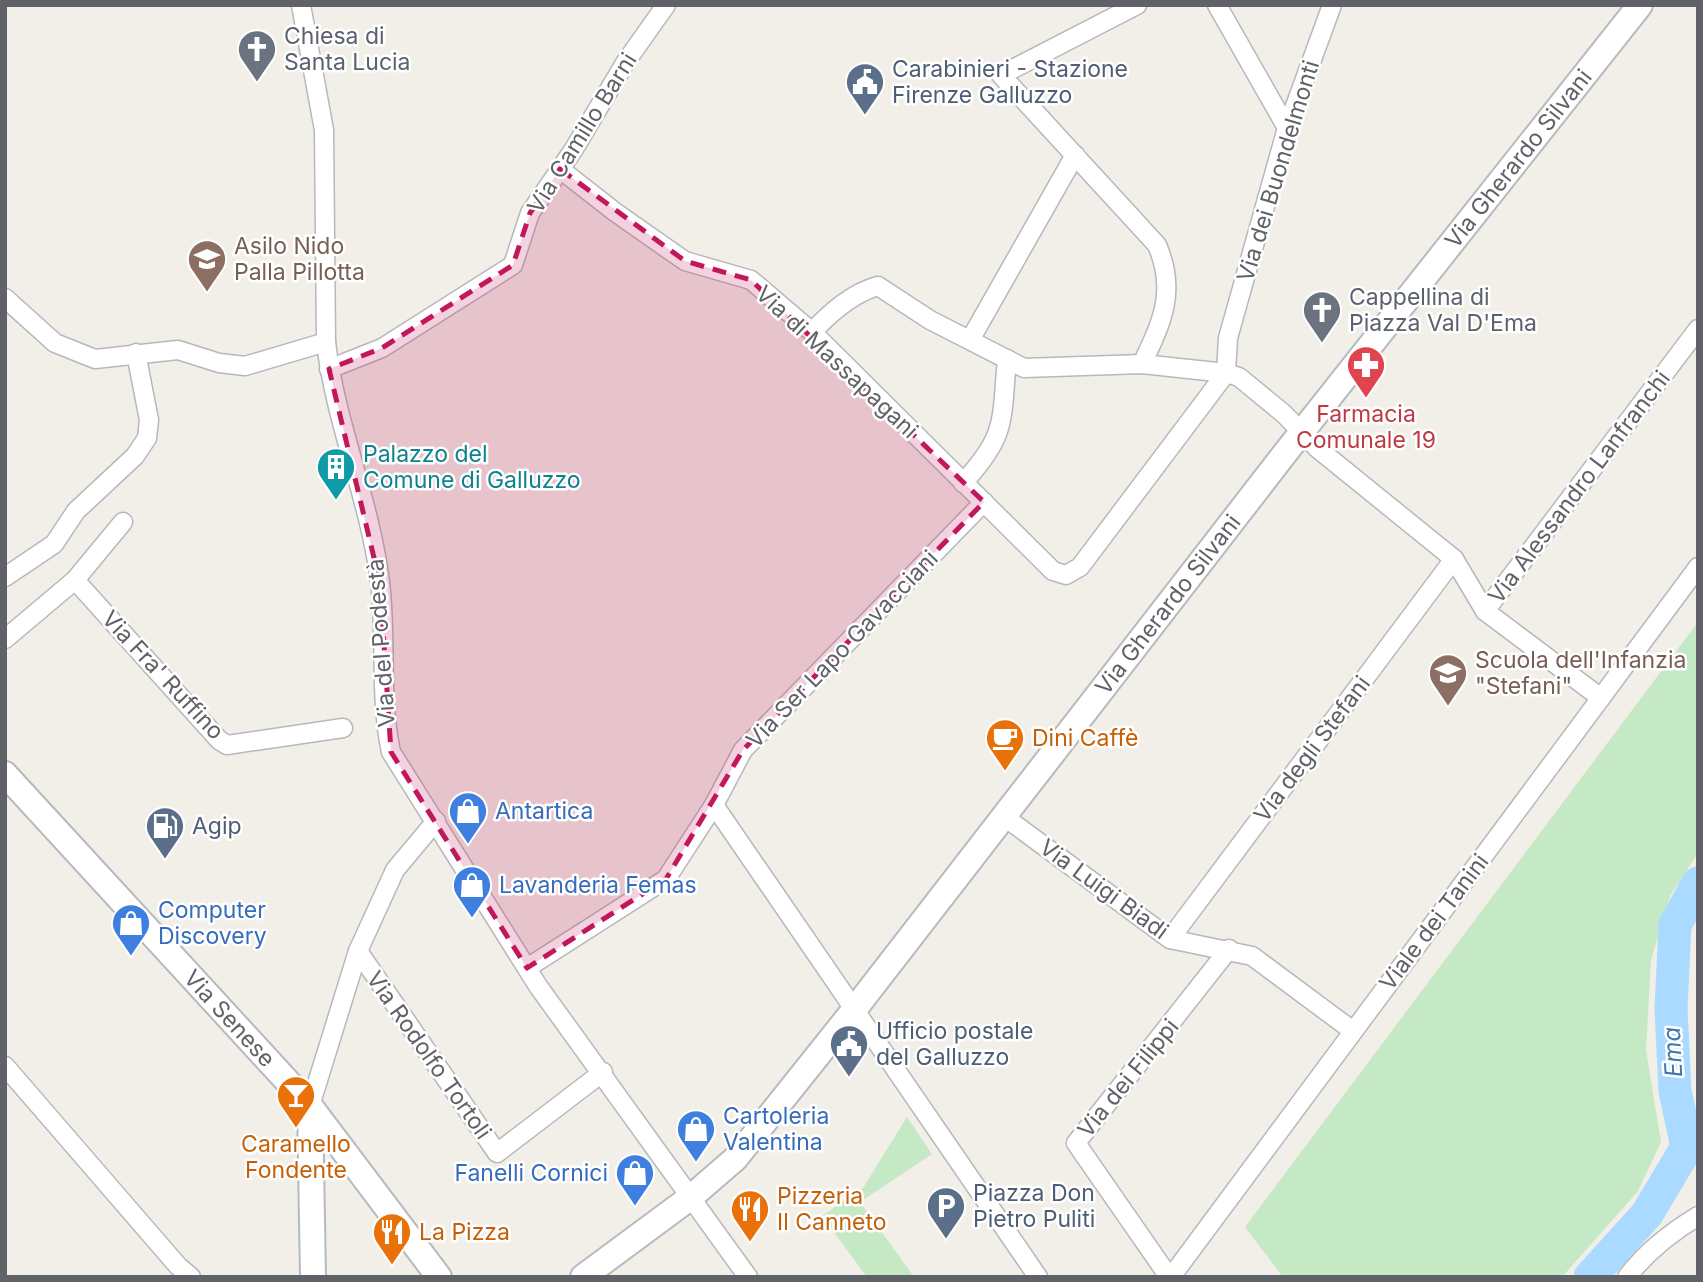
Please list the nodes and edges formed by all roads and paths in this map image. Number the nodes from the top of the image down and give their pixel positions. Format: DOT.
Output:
graph roads {
  1 [pos="301,5"];
  2 [pos="666,5"];
  3 [pos="1138,5"];
  4 [pos="1217,5"];
  5 [pos="1332,5"];
  6 [pos="1640,5"];
  7 [pos="1287,128"];
  8 [pos="1075,155"];
  9 [pos="560,169"];
  10 [pos="5,298"];
  11 [pos="1698,329"];
  12 [pos="812,332"];
  13 [pos="970,340"];
  14 [pos="326,342"];
  15 [pos="136,353"];
  16 [pos="1007,359"];
  17 [pos="1142,364"];
  18 [pos="329,369"];
  19 [pos="1226,373"];
  20 [pos="1301,433"];
  21 [pos="963,483"];
  22 [pos="984,502"];
  23 [pos="123,523"];
  24 [pos="1454,559"];
  25 [pos="1698,567"];
  26 [pos="5,577"];
  27 [pos="75,580"];
  28 [pos="1485,611"];
  29 [pos="5,639"];
  30 [pos="1601,698"];
  31 [pos="344,728"];
  32 [pos="5,774"];
  33 [pos="714,805"];
  34 [pos="1002,815"];
  35 [pos="436,821"];
  36 [pos="1170,939"];
  37 [pos="1229,949"];
  38 [pos="358,951"];
  39 [pos="527,968"];
  40 [pos="855,1010"];
  41 [pos="1353,1031"];
  42 [pos="5,1066"];
  43 [pos="603,1072"];
  44 [pos="310,1106"];
  45 [pos="691,1197"];
  46 [pos="1698,1216"];
  47 [pos="179,1273"];
  48 [pos="308,1277"];
  49 [pos="313,1277"];
  50 [pos="439,1277"];
  51 [pos="583,1277"];
  52 [pos="748,1277"];
  53 [pos="1038,1277"];
  54 [pos="1170,1277"];
  55 [pos="1627,1277"];
  1 -- 14 [label="street, Via del Podestà"];
  2 -- 9 [label="street, Via Camillo Barni"];
  3 -- 8 [label="street"];
  4 -- 7 [label="street"];
  5 -- 7 [label="street, Via dei Buondelmonti"];
  6 -- 20 [label="main road, Via Gherardo Silvani"];
  7 -- 19 [label="street, Via dei Buondelmonti"];
  8 -- 13 [label="street"];
  8 -- 17 [label="street"];
  9 -- 12 [label="street, Via di Massapagani"];
  9 -- 18 [label="street, Via Camillo Barni"];
  10 -- 15 [label="street"];
  11 -- 28 [label="street, Via Alessandro Lanfranchi"];
  12 -- 13 [label="street"];
  12 -- 21 [label="street, Via di Massapagani"];
  13 -- 16 [label="street"];
  14 -- 15 [label="street"];
  14 -- 18 [label="street, Via del Podestà"];
  15 -- 26 [label="street"];
  16 -- 17 [label="street"];
  16 -- 21 [label="street"];
  17 -- 19 [label="street"];
  18 -- 35 [label="street, Via del Podestà"];
  19 -- 20 [label="street"];
  19 -- 22 [label="street, Via di Massapagani"];
  20 -- 24 [label="street"];
  20 -- 34 [label="main road, Via Gherardo Silvani"];
  21 -- 22 [label="street, Via di Massapagani"];
  22 -- 33 [label="street, Via Ser Lapo Gavacciani"];
  23 -- 27 [label="street"];
  24 -- 28 [label="street"];
  24 -- 36 [label="street, Via degli Stefani"];
  25 -- 30 [label="street, Viale dei Tanini"];
  27 -- 29 [label="street"];
  27 -- 31 [label="street, Via Fra' Ruffino"];
  28 -- 30 [label="street"];
  30 -- 41 [label="street, Viale dei Tanini"];
  32 -- 44 [label="main road, Via Senese"];
  33 -- 39 [label="street, Via Ser Lapo Gavacciani"];
  33 -- 40 [label="street"];
  34 -- 36 [label="street, Via Luigi Biadi"];
  34 -- 40 [label="main road, Via Gherardo Silvani"];
  35 -- 38 [label="street"];
  35 -- 39 [label="street, Via del Podestà"];
  36 -- 37 [label="street, Via Luigi Biadi"];
  37 -- 41 [label="street, Via Luigi Biadi"];
  37 -- 54 [label="street, Via dei Filippi"];
  38 -- 43 [label="street, Via Rodolfo Tortoli"];
  38 -- 44 [label="street"];
  39 -- 43 [label="street, Via del Podestà"];
  40 -- 45 [label="main road, Via Gherardo Silvani"];
  40 -- 53 [label="street"];
  41 -- 54 [label="street, Viale dei Tanini"];
  42 -- 47 [label="street"];
  43 -- 45 [label="street, Via del Podestà"];
  44 -- 49 [label="main road"];
  44 -- 50 [label="main road, Via Senese"];
  45 -- 51 [label="main road, Via Gherardo Silvani"];
  45 -- 52 [label="street, Via del Podestà"];
  46 -- 55 [label="street"];
  48 -- 49 [label="street"];
}
